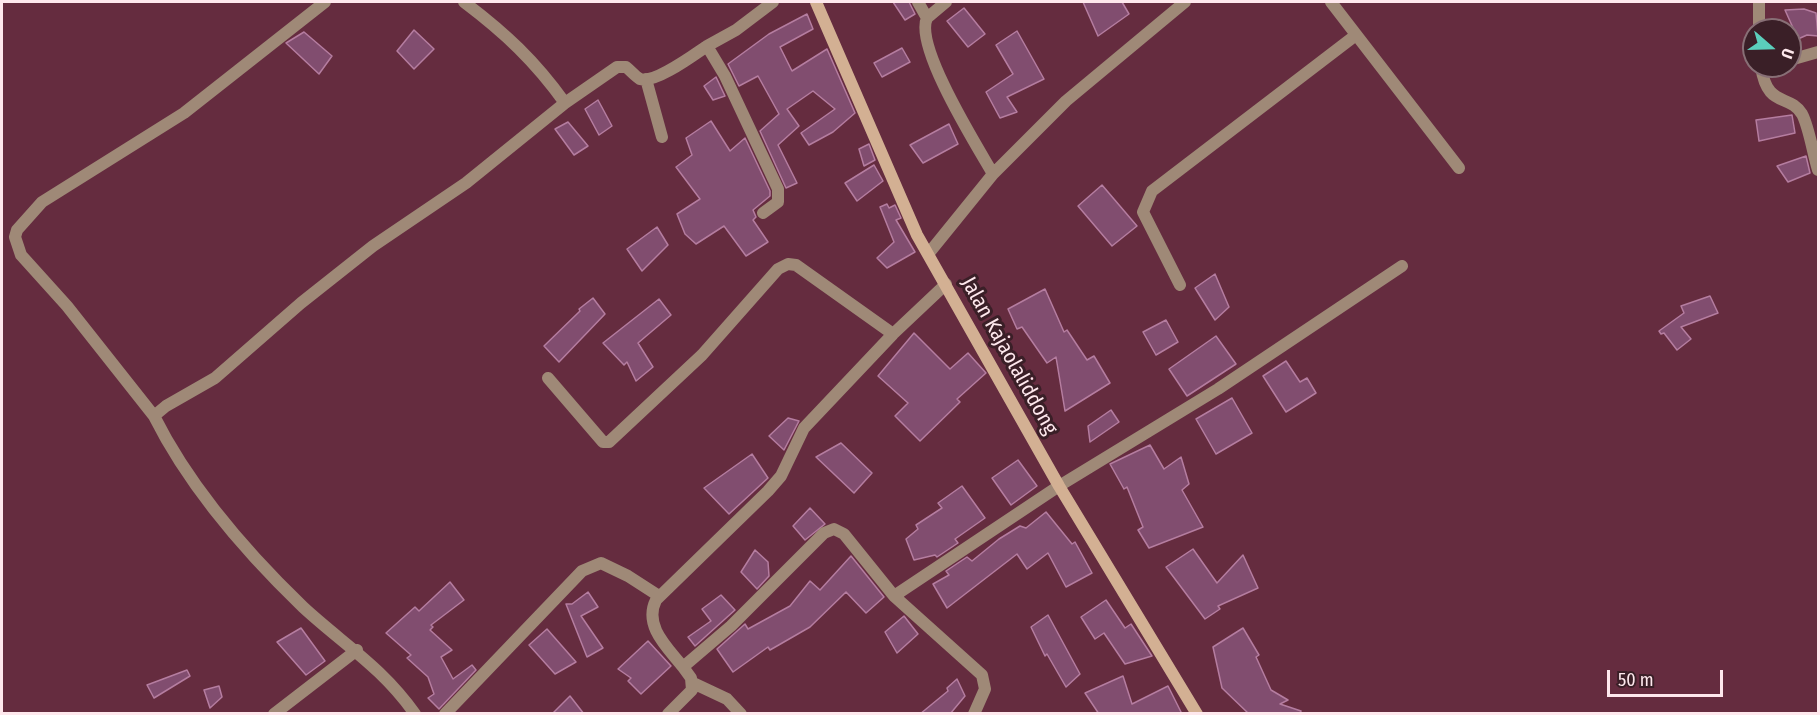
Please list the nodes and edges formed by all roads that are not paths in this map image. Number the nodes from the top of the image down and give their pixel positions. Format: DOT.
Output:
graph roads {
  1 [pos="325,2"];
  2 [pos="464,2"];
  3 [pos="773,2"];
  4 [pos="816,2"];
  5 [pos="918,2"];
  6 [pos="946,2"];
  7 [pos="1185,2"];
  8 [pos="1331,2"];
  9 [pos="1759,2"];
  10 [pos="927,18"];
  11 [pos="1759,18"];
  12 [pos="1356,34"];
  13 [pos="707,46"];
  14 [pos="1818,52"];
  15 [pos="1802,57"];
  16 [pos="1763,78"];
  17 [pos="646,79"];
  18 [pos="565,103"];
  19 [pos="662,137"];
  20 [pos="1459,168"];
  21 [pos="1818,170"];
  22 [pos="993,174"];
  23 [pos="763,213"];
  24 [pos="929,254"];
  25 [pos="1402,266"];
  26 [pos="946,284"];
  27 [pos="1180,285"];
  28 [pos="893,334"];
  29 [pos="548,378"];
  30 [pos="154,416"];
  31 [pos="1059,486"];
  32 [pos="659,596"];
  33 [pos="894,596"];
  34 [pos="357,650"];
  35 [pos="683,667"];
  36 [pos="693,683"];
  37 [pos="274,714"];
  38 [pos="415,714"];
  39 [pos="445,714"];
  40 [pos="668,714"];
  41 [pos="741,714"];
  42 [pos="974,714"];
  43 [pos="1197,714"];
  1 -- 30 [label="street"];
  2 -- 18 [label="street"];
  3 -- 13 [label="street"];
  4 -- 24 [label="street, Jalan Kajaolaliddong"];
  5 -- 10 [label="street"];
  6 -- 10 [label="street"];
  7 -- 22 [label="street"];
  8 -- 12 [label="street"];
  9 -- 11 [label="street"];
  10 -- 22 [label="street"];
  12 -- 20 [label="street"];
  12 -- 27 [label="street"];
  13 -- 17 [label="street"];
  13 -- 23 [label="street"];
  14 -- 15 [label="street"];
  16 -- 21 [label="street"];
  17 -- 18 [label="street"];
  17 -- 19 [label="street"];
  18 -- 30 [label="street"];
  22 -- 24 [label="street"];
  24 -- 26 [label="street, Jalan Kajaolaliddong"];
  25 -- 31 [label="street"];
  26 -- 28 [label="street"];
  26 -- 31 [label="street, Jalan Kajaolaliddong"];
  28 -- 29 [label="street"];
  28 -- 32 [label="street"];
  30 -- 34 [label="street"];
  31 -- 33 [label="street"];
  31 -- 43 [label="street, Jalan Kajaolaliddong"];
  32 -- 35 [label="street"];
  32 -- 39 [label="street"];
  33 -- 35 [label="street"];
  33 -- 42 [label="street"];
  34 -- 37 [label="street"];
  34 -- 38 [label="street"];
  35 -- 36 [label="street"];
  36 -- 40 [label="street"];
  36 -- 41 [label="street"];
}
